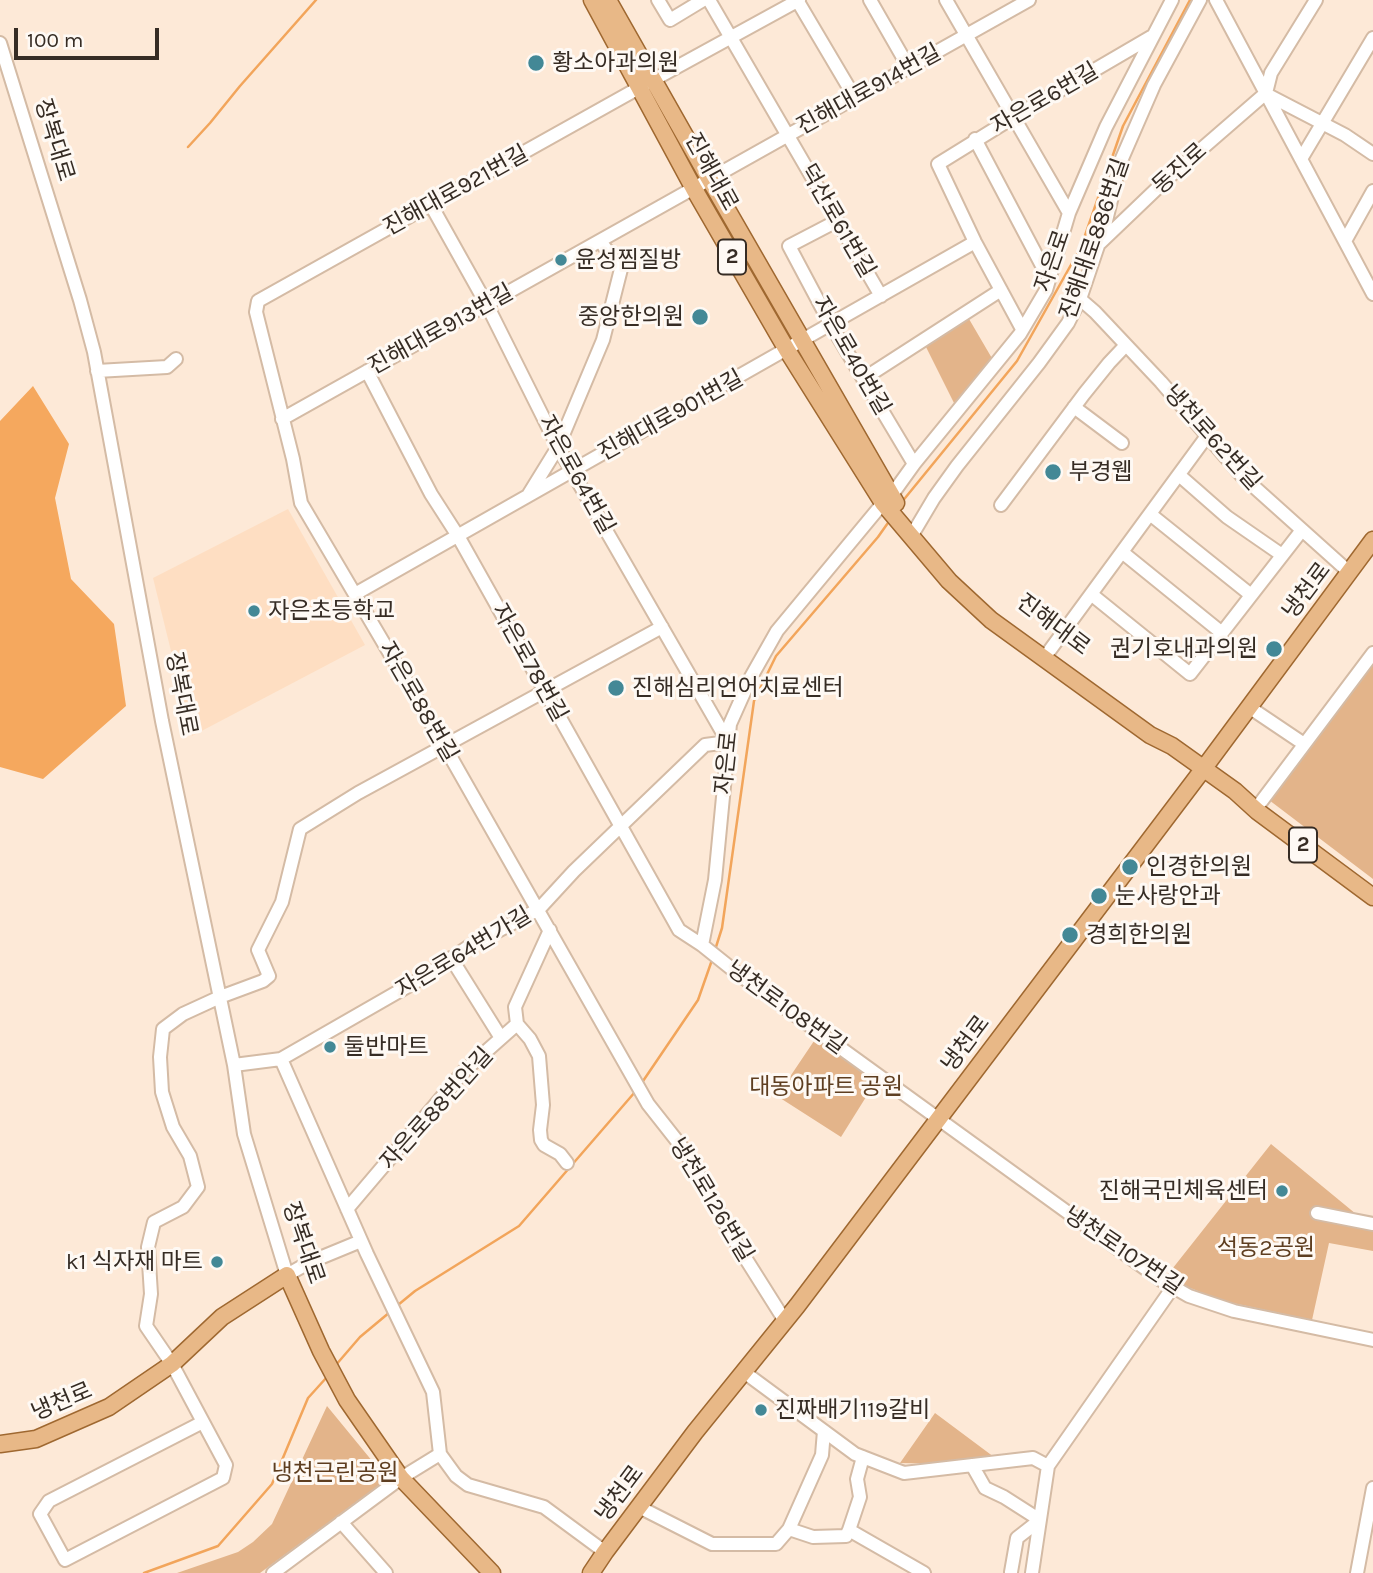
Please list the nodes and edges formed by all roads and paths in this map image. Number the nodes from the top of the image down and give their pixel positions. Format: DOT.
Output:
graph roads {
  1 [pos="592,0"];
  2 [pos="608,0"];
  3 [pos="657,0"];
  4 [pos="703,0"];
  5 [pos="709,0"];
  6 [pos="798,0"];
  7 [pos="870,0"];
  8 [pos="946,0"];
  9 [pos="1028,0"];
  10 [pos="1172,0"];
  11 [pos="1200,0"];
  12 [pos="1216,0"];
  13 [pos="1317,0"];
  14 [pos="966,35"];
  15 [pos="1153,36"];
  16 [pos="731,38"];
  17 [pos="1373,38"];
  18 [pos="0,43"];
  19 [pos="4,66"];
  20 [pos="909,68"];
  21 [pos="646,84"];
  22 [pos="1266,93"];
  23 [pos="855,98"];
  24 [pos="1014,117"];
  25 [pos="1323,123"];
  26 [pos="788,136"];
  27 [pos="975,139"];
  28 [pos="1373,154"];
  29 [pos="1301,159"];
  30 [pos="709,180"];
  31 [pos="694,189"];
  32 [pos="1373,191"];
  33 [pos="431,205"];
  34 [pos="1069,213"];
  35 [pos="837,220"];
  36 [pos="1345,241"];
  37 [pos="600,242"];
  38 [pos="975,242"];
  39 [pos="1096,247"];
  40 [pos="1049,279"];
  41 [pos="1001,290"];
  42 [pos="1373,294"];
  43 [pos="881,296"];
  44 [pos="1080,299"];
  45 [pos="258,301"];
  46 [pos="487,305"];
  47 [pos="831,325"];
  48 [pos="1022,329"];
  49 [pos="803,341"];
  50 [pos="1126,345"];
  51 [pos="787,350"];
  52 [pos="176,359"];
  53 [pos="97,371"];
  54 [pos="368,371"];
  55 [pos="863,379"];
  56 [pos="1074,407"];
  57 [pos="282,419"];
  58 [pos="1207,436"];
  59 [pos="1122,443"];
  60 [pos="558,447"];
  61 [pos="914,464"];
  62 [pos="572,471"];
  63 [pos="1179,475"];
  64 [pos="528,497"];
  65 [pos="888,501"];
  66 [pos="1001,505"];
  67 [pos="1150,514"];
  68 [pos="907,523"];
  69 [pos="1301,530"];
  70 [pos="458,536"];
  71 [pos="1372,545"];
  72 [pos="1122,552"];
  73 [pos="1282,555"];
  74 [pos="1349,572"];
  75 [pos="355,594"];
  76 [pos="1091,594"];
  77 [pos="1251,595"];
  78 [pos="662,627"];
  79 [pos="1222,633"];
  80 [pos="1049,650"];
  81 [pos="1373,653"];
  82 [pos="545,692"];
  83 [pos="1249,707"];
  84 [pos="728,742"];
  85 [pos="1304,744"];
  86 [pos="1172,746"];
  87 [pos="445,747"];
  88 [pos="1204,768"];
  89 [pos="1235,791"];
  90 [pos="1261,802"];
  91 [pos="621,827"];
  92 [pos="1373,885"];
  93 [pos="1373,897"];
  94 [pos="538,909"];
  95 [pos="550,930"];
  96 [pos="702,945"];
  97 [pos="451,958"];
  98 [pos="220,997"];
  99 [pos="517,1024"];
  100 [pos="501,1038"];
  101 [pos="281,1059"];
  102 [pos="234,1065"];
  103 [pos="635,1082"];
  104 [pos="938,1119"];
  105 [pos="567,1163"];
  106 [pos="347,1209"];
  107 [pos="1317,1213"];
  108 [pos="1373,1224"];
  109 [pos="361,1241"];
  110 [pos="287,1275"];
  111 [pos="1172,1287"];
  112 [pos="785,1321"];
  113 [pos="1373,1340"];
  114 [pos="172,1364"];
  115 [pos="744,1372"];
  116 [pos="203,1422"];
  117 [pos="824,1431"];
  118 [pos="0,1444"];
  119 [pos="440,1454"];
  120 [pos="863,1457"];
  121 [pos="972,1465"];
  122 [pos="1048,1466"];
  123 [pos="401,1478"];
  124 [pos="1373,1488"];
  125 [pos="639,1507"];
  126 [pos="1040,1520"];
  127 [pos="341,1522"];
  128 [pos="789,1529"];
  129 [pos="848,1533"];
  130 [pos="605,1552"];
  131 [pos="276,1572"];
  132 [pos="386,1573"];
  133 [pos="492,1573"];
  134 [pos="591,1573"];
  135 [pos="924,1573"];
  136 [pos="1012,1573"];
  137 [pos="1032,1573"];
  138 [pos="1357,1573"];
  1 -- 21 [label="main road, 진해대로 / 2"];
  2 -- 21 [label="main road, 진해대로 / 2"];
  3 -- 4 [label="street"];
  5 -- 16 [label="street, 덕산로61번길"];
  6 -- 16 [label="street, 진해대로921번길"];
  6 -- 23 [label="street"];
  7 -- 20 [label="street"];
  8 -- 14 [label="street"];
  9 -- 14 [label="street, 진해대로914번길"];
  10 -- 15 [label="street, 자은로"];
  11 -- 39 [label="street, 진해대로886번길"];
  12 -- 22 [label="street"];
  13 -- 22 [label="street"];
  14 -- 20 [label="street, 진해대로914번길"];
  14 -- 24 [label="street"];
  15 -- 24 [label="street, 자은로6번길"];
  15 -- 34 [label="street, 자은로"];
  16 -- 21 [label="street, 진해대로921번길"];
  16 -- 26 [label="street, 덕산로61번길"];
  17 -- 25 [label="street"];
  18 -- 19 [label="street, 장복대로"];
  19 -- 53 [label="street, 장복대로"];
  20 -- 23 [label="street, 진해대로914번길"];
  21 -- 30 [label="main road, 진해대로 / 2"];
  21 -- 31 [label="main road, 진해대로 / 2"];
  21 -- 33 [label="street, 진해대로921번길"];
  22 -- 25 [label="street"];
  22 -- 29 [label="street"];
  22 -- 39 [label="street, 동진로"];
  23 -- 26 [label="street, 진해대로914번길"];
  24 -- 27 [label="street, 자은로6번길"];
  24 -- 34 [label="street"];
  25 -- 28 [label="street"];
  25 -- 29 [label="street"];
  26 -- 30 [label="street, 진해대로914번길"];
  26 -- 35 [label="street, 덕산로61번길"];
  27 -- 38 [label="street, 자은로6번길"];
  27 -- 40 [label="street"];
  29 -- 36 [label="street"];
  30 -- 31 [label="street, 진해대로913번길"];
  30 -- 49 [label="main road, 진해대로 / 2"];
  31 -- 37 [label="street, 진해대로913번길"];
  31 -- 51 [label="main road, 진해대로 / 2"];
  32 -- 36 [label="street"];
  33 -- 45 [label="street, 진해대로921번길"];
  33 -- 46 [label="street, 자은로64번길"];
  34 -- 40 [label="street, 자은로"];
  35 -- 43 [label="street, 덕산로61번길"];
  35 -- 47 [label="street, 자은로40번길"];
  36 -- 42 [label="street"];
  37 -- 46 [label="street, 진해대로913번길"];
  37 -- 60 [label="street"];
  38 -- 41 [label="street"];
  38 -- 43 [label="street, 진해대로901번길"];
  39 -- 44 [label="street, 진해대로886번길"];
  40 -- 48 [label="street, 자은로"];
  41 -- 48 [label="street"];
  41 -- 55 [label="street"];
  43 -- 47 [label="street, 진해대로901번길"];
  44 -- 50 [label="street, 냉천로62번길"];
  44 -- 68 [label="street, 진해대로886번길"];
  45 -- 57 [label="street, 자은로88번길"];
  46 -- 54 [label="street, 진해대로913번길"];
  46 -- 60 [label="street, 자은로64번길"];
  47 -- 49 [label="street, 진해대로901번길"];
  47 -- 55 [label="street, 자은로40번길"];
  48 -- 61 [label="street, 자은로"];
  49 -- 51 [label="street, 진해대로901번길"];
  49 -- 65 [label="main road, 진해대로 / 2"];
  50 -- 56 [label="street"];
  50 -- 58 [label="street, 냉천로62번길"];
  51 -- 62 [label="street, 진해대로901번길"];
  51 -- 65 [label="main road, 진해대로 / 2"];
  52 -- 53 [label="street"];
  53 -- 98 [label="street, 장복대로"];
  54 -- 57 [label="street, 진해대로913번길"];
  54 -- 70 [label="street, 자은로78번길"];
  55 -- 61 [label="street, 자은로40번길"];
  56 -- 59 [label="street"];
  56 -- 66 [label="street"];
  57 -- 75 [label="street, 자은로88번길"];
  58 -- 63 [label="street"];
  58 -- 69 [label="street, 냉천로62번길"];
  60 -- 62 [label="street, 자은로64번길"];
  60 -- 64 [label="street"];
  61 -- 65 [label="street, 자은로"];
  62 -- 64 [label="street, 진해대로901번길"];
  62 -- 78 [label="street, 자은로64번길"];
  63 -- 67 [label="street"];
  63 -- 73 [label="street"];
  64 -- 70 [label="street, 진해대로901번길"];
  65 -- 68 [label="main road, 2"];
  65 -- 84 [label="street, 자은로"];
  67 -- 72 [label="street"];
  67 -- 77 [label="street"];
  68 -- 80 [label="main road, 진해대로 / 2"];
  68 -- 86 [label="main road, 진해대로 / 2"];
  69 -- 73 [label="street"];
  69 -- 74 [label="street, 냉천로62번길"];
  70 -- 75 [label="street, 진해대로901번길"];
  70 -- 82 [label="street, 자은로78번길"];
  71 -- 74 [label="main road, 냉천로"];
  72 -- 76 [label="street"];
  72 -- 79 [label="street"];
  73 -- 77 [label="street"];
  74 -- 83 [label="main road, 냉천로"];
  75 -- 87 [label="street, 자은로88번길"];
  76 -- 79 [label="street"];
  76 -- 80 [label="street"];
  77 -- 79 [label="street"];
  78 -- 82 [label="street"];
  78 -- 84 [label="street, 자은로64번길"];
  80 -- 86 [label="main road, 진해대로 / 2"];
  81 -- 85 [label="street"];
  82 -- 87 [label="street"];
  82 -- 91 [label="street, 자은로78번길"];
  83 -- 85 [label="street"];
  83 -- 88 [label="main road, 냉천로"];
  84 -- 91 [label="street, 자은로64번가길"];
  84 -- 96 [label="street, 자은로"];
  85 -- 90 [label="street"];
  86 -- 88 [label="main road, 2"];
  87 -- 94 [label="street, 자은로88번길"];
  87 -- 98 [label="street"];
  88 -- 89 [label="main road, 2"];
  88 -- 104 [label="main road, 냉천로"];
  89 -- 90 [label="main road, 2"];
  89 -- 93 [label="main road, 2"];
  90 -- 92 [label="main road, 2"];
  91 -- 94 [label="street, 자은로64번가길"];
  91 -- 96 [label="street, 자은로78번길"];
  94 -- 95 [label="street, 자은로88번길"];
  94 -- 97 [label="street, 자은로64번가길"];
  95 -- 99 [label="street"];
  95 -- 103 [label="street, 자은로88번길"];
  96 -- 104 [label="street, 냉천로108번길"];
  97 -- 100 [label="street"];
  97 -- 101 [label="street, 자은로64번가길"];
  98 -- 102 [label="street, 장복대로"];
  98 -- 114 [label="street"];
  99 -- 100 [label="street, 자은로88번안길"];
  99 -- 105 [label="street"];
  100 -- 106 [label="street, 자은로88번안길"];
  101 -- 102 [label="street, 자은로64번가길"];
  101 -- 106 [label="street"];
  102 -- 110 [label="street, 장복대로"];
  103 -- 112 [label="street, 냉천로126번길"];
  104 -- 111 [label="street, 냉천로107번길"];
  104 -- 112 [label="main road, 냉천로"];
  106 -- 109 [label="street"];
  107 -- 108 [label="street"];
  109 -- 110 [label="street"];
  109 -- 119 [label="street"];
  110 -- 114 [label="main road, 냉천로"];
  110 -- 123 [label="main road, 장복대로"];
  111 -- 113 [label="street, 냉천로107번길"];
  111 -- 122 [label="street"];
  112 -- 115 [label="main road, 냉천로"];
  114 -- 116 [label="street"];
  114 -- 118 [label="main road, 냉천로"];
  115 -- 117 [label="street"];
  115 -- 125 [label="main road, 냉천로"];
  116 -- 116 [label="street"];
  117 -- 120 [label="street"];
  117 -- 128 [label="street"];
  119 -- 123 [label="street"];
  119 -- 130 [label="street"];
  120 -- 121 [label="street"];
  120 -- 129 [label="street"];
  121 -- 122 [label="street"];
  121 -- 126 [label="street"];
  122 -- 126 [label="street"];
  123 -- 127 [label="street"];
  123 -- 133 [label="main road"];
  124 -- 138 [label="street"];
  125 -- 128 [label="street"];
  125 -- 130 [label="main road, 냉천로"];
  126 -- 136 [label="street"];
  126 -- 137 [label="street"];
  127 -- 131 [label="street"];
  127 -- 132 [label="street"];
  128 -- 129 [label="street"];
  129 -- 135 [label="street"];
  130 -- 134 [label="main road, 냉천로"];
}
